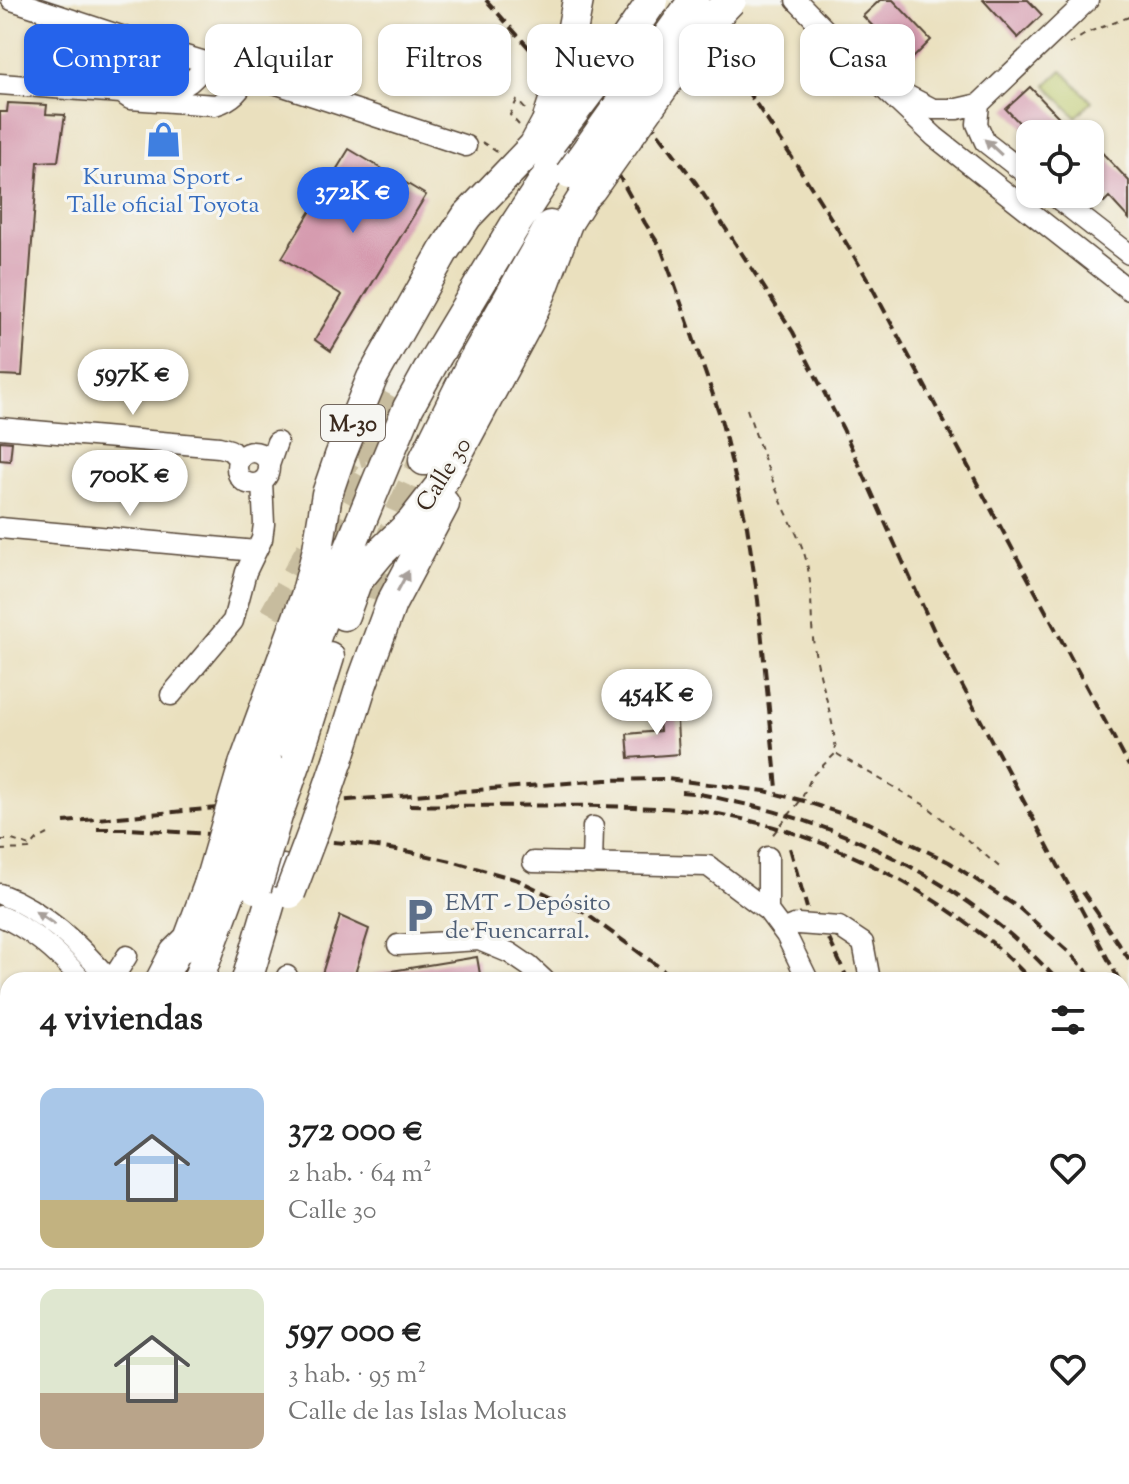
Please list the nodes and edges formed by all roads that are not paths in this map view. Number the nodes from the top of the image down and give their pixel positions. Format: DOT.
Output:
graph roads {
  1 [pos="12,0"];
  2 [pos="578,0"];
  3 [pos="653,0"];
  4 [pos="670,0"];
  5 [pos="697,0"];
  6 [pos="710,0"];
  7 [pos="718,0"];
  8 [pos="731,0"];
  9 [pos="796,0"];
  10 [pos="813,0"];
  11 [pos="1088,0"];
  12 [pos="85,24"];
  13 [pos="836,24"];
  14 [pos="205,64"];
  15 [pos="189,82"];
  16 [pos="0,84"];
  17 [pos="24,85"];
  18 [pos="129,96"];
  19 [pos="234,96"];
  20 [pos="318,96"];
  21 [pos="907,96"];
  22 [pos="908,96"];
  23 [pos="979,104"];
  24 [pos="474,144"];
  25 [pos="558,160"];
  26 [pos="1016,166"];
  27 [pos="1070,208"];
  28 [pos="1129,254"];
  29 [pos="1129,282"];
  30 [pos="1129,290"];
  31 [pos="538,300"];
  32 [pos="396,398"];
  33 [pos="0,428"];
  34 [pos="277,442"];
  35 [pos="424,460"];
  36 [pos="265,473"];
  37 [pos="0,528"];
  38 [pos="256,551"];
  39 [pos="365,591"];
  40 [pos="274,616"];
  41 [pos="171,695"];
  42 [pos="278,764"];
  43 [pos="593,827"];
  44 [pos="768,857"];
  45 [pos="533,862"];
  46 [pos="592,864"];
  47 [pos="248,886"];
  48 [pos="0,894"];
  49 [pos="768,911"];
  50 [pos="0,916"];
  51 [pos="792,929"];
  52 [pos="398,945"];
  53 [pos="127,956"];
  54 [pos="75,972"];
  55 [pos="104,972"];
  56 [pos="116,972"];
  57 [pos="165,972"];
  58 [pos="212,972"];
  59 [pos="247,972"];
  60 [pos="253,972"];
  61 [pos="276,972"];
  62 [pos="535,972"];
  63 [pos="805,972"];
  64 [pos="868,972"];
  1 -- 12 [label="street"];
  2 -- 25 [label="highway, Calle 30 / M-30, bridge"];
  3 -- 25 [label="highway, bridge"];
  4 -- 25 [label="highway"];
  5 -- 25 [label="highway, bridge"];
  6 -- 25 [label="highway"];
  7 -- 25 [label="highway, bridge"];
  8 -- 25 [label="highway, Calle 30 / M-30, bridge"];
  9 -- 30 [label="street"];
  10 -- 13 [label="street"];
  11 -- 23 [label="street"];
  14 -- 15 [label="street"];
  16 -- 17 [label="street"];
  18 -- 19 [label="street"];
  20 -- 24 [label="street"];
  21 -- 29 [label="street"];
  22 -- 23 [label="street"];
  26 -- 23 [label="street, one-way"];
  25 -- 31 [label="highway, Calle 30 / M-30"];
  25 -- 32 [label="highway"];
  25 -- 35 [label="highway"];
  25 -- 39 [label="highway"];
  25 -- 42 [label="highway"];
  25 -- 42 [label="highway, Calle 30 / M-30"];
  27 -- 28 [label="street"];
  31 -- 39 [label="highway, Calle 30 / M-30"];
  42 -- 31 [label="highway, one-way"];
  33 -- 36 [label="street"];
  34 -- 36 [label="street"];
  36 -- 38 [label="street"];
  37 -- 38 [label="street"];
  38 -- 41 [label="street"];
  39 -- 42 [label="highway"];
  40 -- 42 [label="highway"];
  42 -- 47 [label="highway"];
  42 -- 47 [label="highway, bridge"];
  42 -- 47 [label="highway, Calle 30 / M-30, bridge"];
  42 -- 47 [label="highway, bridge"];
  43 -- 46 [label="street"];
  44 -- 49 [label="street"];
  45 -- 46 [label="street"];
  46 -- 49 [label="street"];
  47 -- 57 [label="highway"];
  47 -- 58 [label="highway"];
  47 -- 59 [label="highway"];
  47 -- 60 [label="highway"];
  47 -- 61 [label="highway"];
  55 -- 48 [label="street, one-way"];
  49 -- 51 [label="street"];
  50 -- 54 [label="street"];
  51 -- 63 [label="street"];
  51 -- 64 [label="street, bridge"];
  52 -- 62 [label="street"];
  53 -- 56 [label="street"];
}
